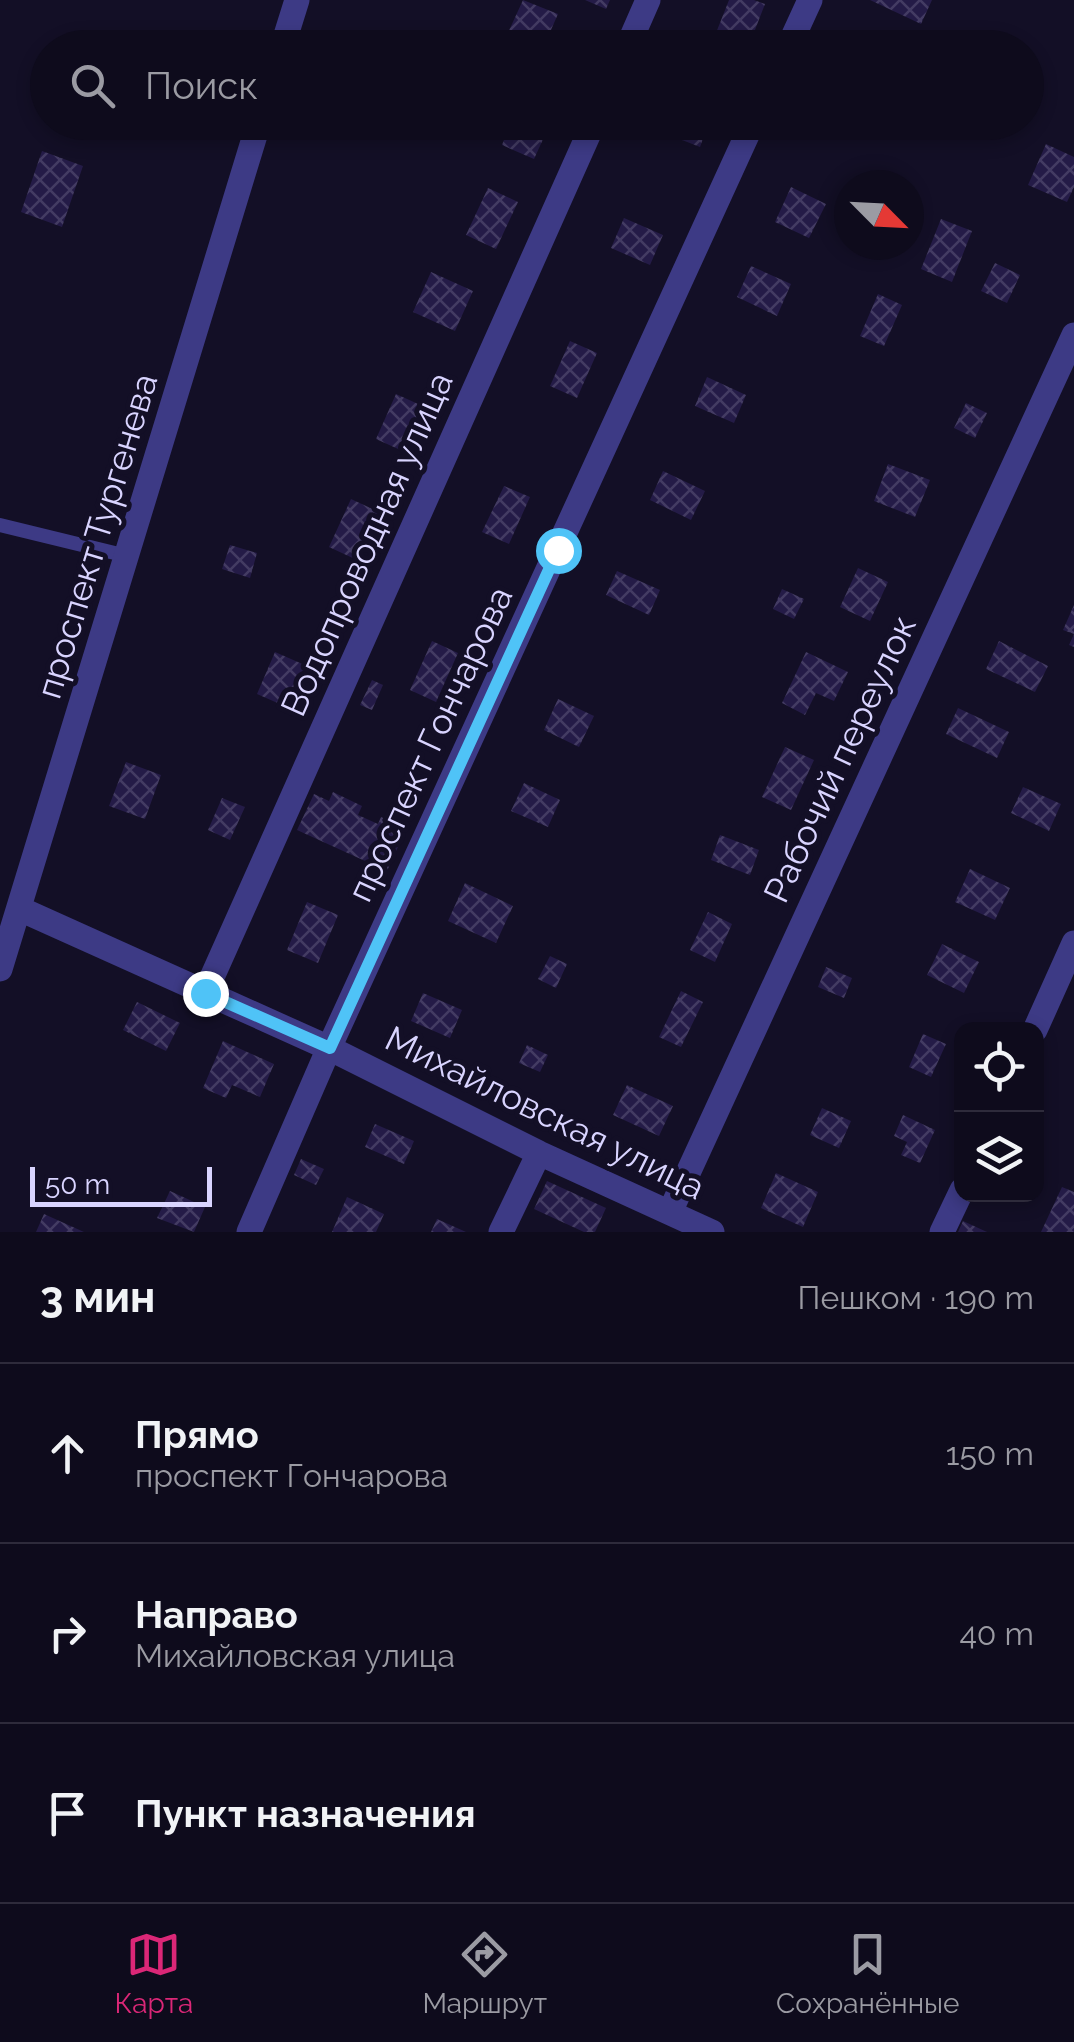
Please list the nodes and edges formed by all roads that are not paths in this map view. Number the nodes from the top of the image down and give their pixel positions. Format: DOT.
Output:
graph roads {
  1 [pos="296,0"];
  2 [pos="648,0"];
  3 [pos="810,0"];
  4 [pos="287,30"];
  5 [pos="635,30"];
  6 [pos="796,30"];
  7 [pos="254,140"];
  8 [pos="586,140"];
  9 [pos="746,140"];
  10 [pos="1074,334"];
  11 [pos="0,525"];
  12 [pos="127,556"];
  13 [pos="20,909"];
  14 [pos="1074,943"];
  15 [pos="0,969"];
  16 [pos="205,993"];
  17 [pos="1039,1022"];
  18 [pos="330,1048"];
  19 [pos="539,1153"];
  20 [pos="956,1202"];
  21 [pos="670,1212"];
  22 [pos="249,1232"];
  23 [pos="501,1232"];
  24 [pos="712,1232"];
  25 [pos="942,1232"];
  1 -- 4 [label="street"];
  2 -- 5 [label="street"];
  3 -- 6 [label="street"];
  7 -- 12 [label="street, проспект Тургенева"];
  8 -- 16 [label="street, Водопроводная улица"];
  9 -- 18 [label="street, проспект Гончарова"];
  10 -- 21 [label="street, Рабочий переулок"];
  11 -- 12 [label="lane"];
  12 -- 13 [label="street, проспект Тургенева"];
  13 -- 15 [label="street, проспект Тургенева"];
  13 -- 16 [label="street, Михайловская улица"];
  14 -- 17 [label="street"];
  16 -- 18 [label="street, Михайловская улица"];
  18 -- 19 [label="street, Михайловская улица"];
  18 -- 22 [label="street, проспект Гончарова"];
  19 -- 21 [label="street, Михайловская улица"];
  19 -- 23 [label="street"];
  20 -- 25 [label="street"];
  21 -- 24 [label="street, Михайловская улица"];
}
